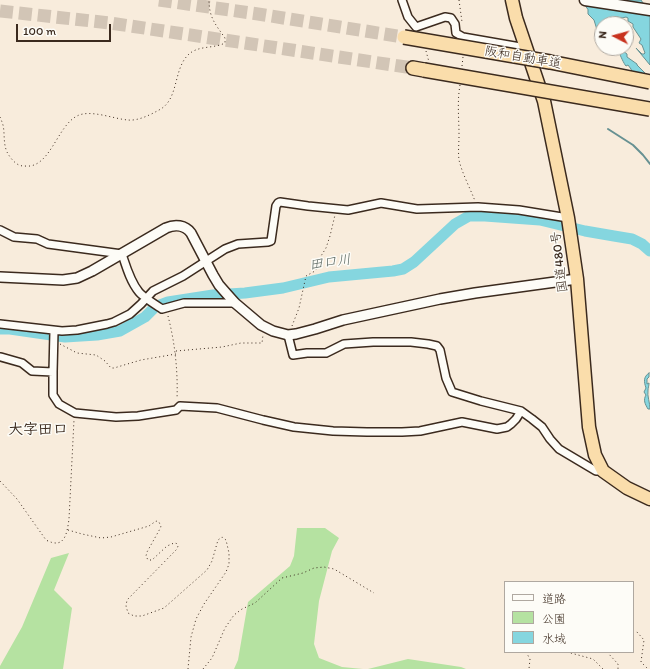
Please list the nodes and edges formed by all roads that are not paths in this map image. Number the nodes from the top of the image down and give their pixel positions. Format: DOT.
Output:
graph roads {
  1 [pos="402,0"];
  2 [pos="512,0"];
  3 [pos="585,0"];
  4 [pos="650,10"];
  5 [pos="400,36"];
  6 [pos="526,48"];
  7 [pos="419,69"];
  8 [pos="650,82"];
  9 [pos="650,110"];
  10 [pos="569,219"];
  11 [pos="0,230"];
  12 [pos="122,254"];
  13 [pos="205,261"];
  14 [pos="0,277"];
  15 [pos="577,279"];
  16 [pos="149,300"];
  17 [pos="232,300"];
  18 [pos="0,324"];
  19 [pos="54,331"];
  20 [pos="289,335"];
  21 [pos="1,357"];
  22 [pos="53,372"];
  23 [pos="521,411"];
  24 [pos="603,471"];
  25 [pos="650,499"];
  1 -- 6 [label="street"];
  2 -- 6 [label="highway, 国道480号"];
  3 -- 4 [label="main road"];
  5 -- 8 [label="highway, 阪和自動車道, bridge"];
  6 -- 10 [label="highway, 国道480号"];
  7 -- 9 [label="highway, bridge"];
  10 -- 13 [label="street"];
  10 -- 15 [label="highway, 国道480号"];
  11 -- 12 [label="street"];
  12 -- 13 [label="street"];
  12 -- 14 [label="street"];
  12 -- 16 [label="street"];
  13 -- 16 [label="street"];
  13 -- 17 [label="street"];
  15 -- 20 [label="street"];
  15 -- 24 [label="highway, 国道480号"];
  16 -- 17 [label="street"];
  16 -- 19 [label="street"];
  17 -- 20 [label="street"];
  18 -- 19 [label="street"];
  19 -- 22 [label="street"];
  20 -- 23 [label="street"];
  21 -- 22 [label="street"];
  22 -- 23 [label="street"];
  23 -- 24 [label="street"];
  24 -- 25 [label="highway, 国道480号"];
}
